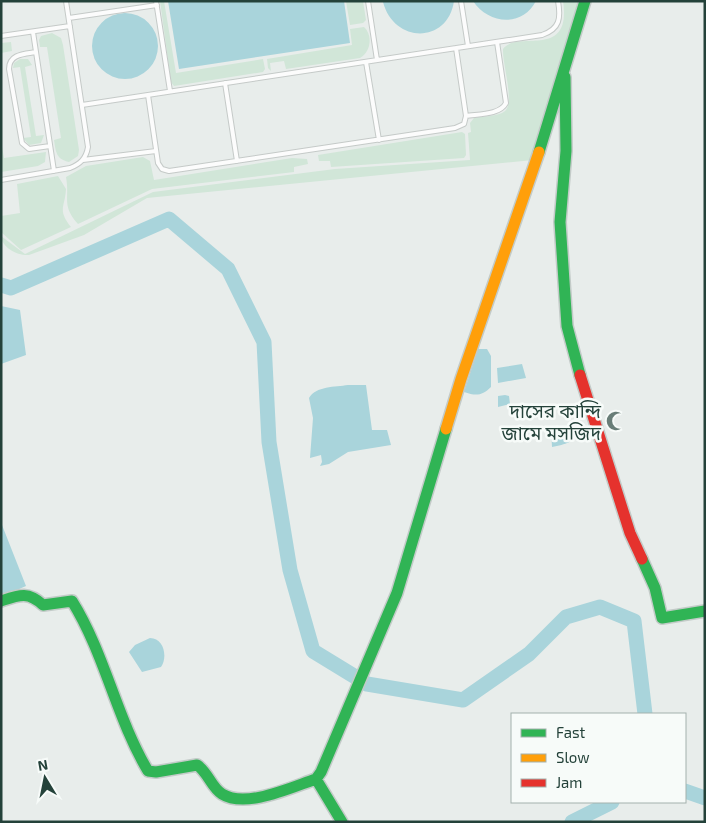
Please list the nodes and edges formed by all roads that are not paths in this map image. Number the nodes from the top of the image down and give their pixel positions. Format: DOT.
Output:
graph roads {
  1 [pos="66,1"];
  2 [pos="368,1"];
  3 [pos="461,1"];
  4 [pos="558,1"];
  5 [pos="585,1"];
  6 [pos="156,3"];
  7 [pos="69,18"];
  8 [pos="70,26"];
  9 [pos="32,32"];
  10 [pos="1,36"];
  11 [pos="498,42"];
  12 [pos="468,46"];
  13 [pos="456,48"];
  14 [pos="36,52"];
  15 [pos="377,60"];
  16 [pos="366,62"];
  17 [pos="565,63"];
  18 [pos="225,83"];
  19 [pos="170,92"];
  20 [pos="148,95"];
  21 [pos="82,105"];
  22 [pos="466,116"];
  23 [pos="378,140"];
  24 [pos="50,146"];
  25 [pos="156,151"];
  26 [pos="83,160"];
  27 [pos="237,161"];
  28 [pos="54,171"];
  29 [pos="1,180"];
  30 [pos="1,601"];
  31 [pos="705,611"];
  32 [pos="318,776"];
  33 [pos="342,822"];
  1 -- 7 [label="lane"];
  2 -- 15 [label="lane"];
  3 -- 12 [label="lane"];
  4 -- 11 [label="lane"];
  5 -- 17 [label="street"];
  6 -- 7 [label="lane"];
  6 -- 19 [label="lane"];
  7 -- 8 [label="lane"];
  8 -- 9 [label="lane"];
  8 -- 21 [label="lane"];
  9 -- 10 [label="lane"];
  9 -- 14 [label="lane"];
  11 -- 12 [label="lane"];
  11 -- 22 [label="lane"];
  12 -- 13 [label="lane"];
  13 -- 15 [label="lane"];
  13 -- 22 [label="lane"];
  14 -- 24 [label="lane"];
  14 -- 24 [label="lane"];
  15 -- 16 [label="lane"];
  16 -- 18 [label="lane"];
  16 -- 23 [label="lane"];
  17 -- 31 [label="street"];
  17 -- 32 [label="street"];
  18 -- 19 [label="lane"];
  18 -- 27 [label="lane"];
  19 -- 20 [label="lane"];
  20 -- 21 [label="lane"];
  20 -- 25 [label="lane"];
  21 -- 26 [label="lane"];
  22 -- 23 [label="lane"];
  23 -- 27 [label="lane"];
  24 -- 28 [label="lane"];
  25 -- 26 [label="lane"];
  25 -- 27 [label="lane"];
  26 -- 28 [label="lane"];
  28 -- 29 [label="lane"];
  30 -- 32 [label="street"];
  32 -- 33 [label="street"];
}
